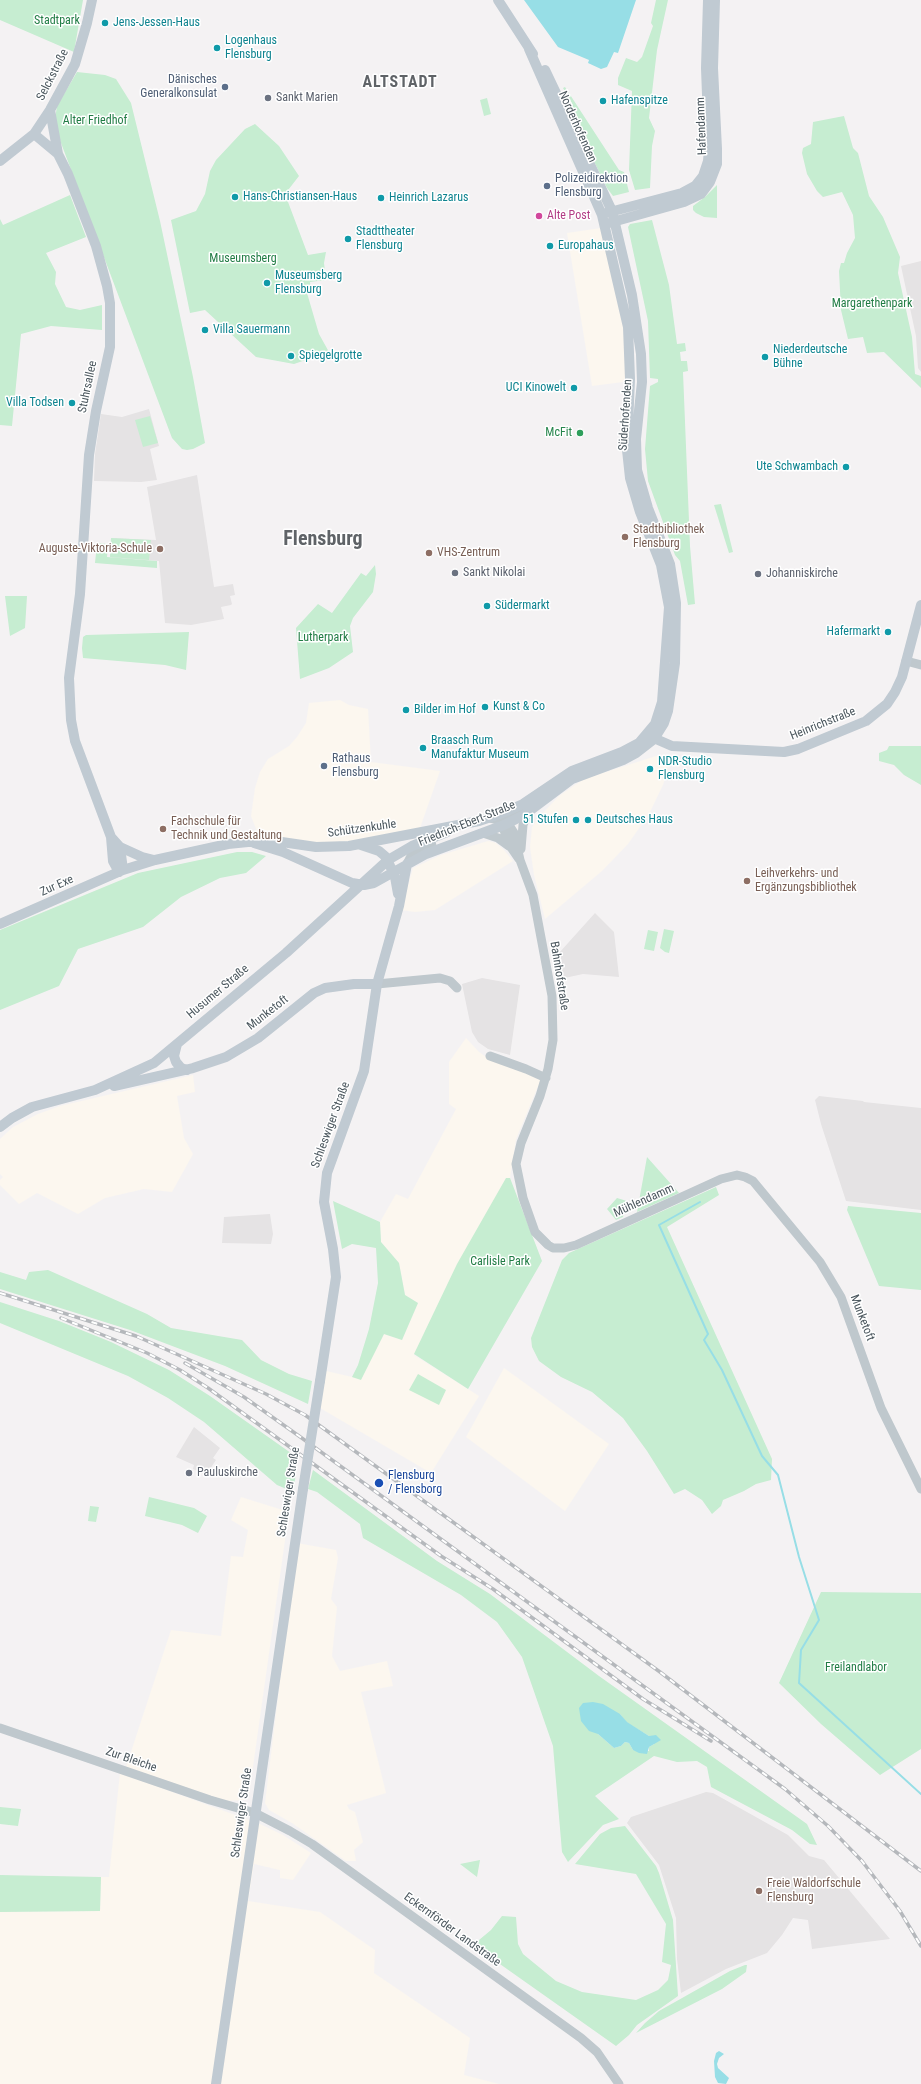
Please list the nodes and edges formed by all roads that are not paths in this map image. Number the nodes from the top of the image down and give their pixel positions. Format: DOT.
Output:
graph roads {
  1 [pos="92,0"];
  2 [pos="498,0"];
  3 [pos="708,0"];
  4 [pos="715,0"];
  5 [pos="529,49"];
  6 [pos="50,110"];
  7 [pos="34,134"];
  8 [pos="58,154"];
  9 [pos="0,161"];
  10 [pos="603,189"];
  11 [pos="609,218"];
  12 [pos="921,605"];
  13 [pos="906,661"];
  14 [pos="70,665"];
  15 [pos="921,665"];
  16 [pos="655,724"];
  17 [pos="653,736"];
  18 [pos="525,808"];
  19 [pos="490,818"];
  20 [pos="507,823"];
  21 [pos="483,833"];
  22 [pos="430,834"];
  23 [pos="111,837"];
  24 [pos="250,842"];
  25 [pos="358,845"];
  26 [pos="120,847"];
  27 [pos="511,848"];
  28 [pos="156,860"];
  29 [pos="388,860"];
  30 [pos="520,860"];
  31 [pos="407,864"];
  32 [pos="121,871"];
  33 [pos="394,873"];
  34 [pos="360,884"];
  35 [pos="398,909"];
  36 [pos="0,924"];
  37 [pos="378,980"];
  38 [pos="457,988"];
  39 [pos="177,1044"];
  40 [pos="490,1056"];
  41 [pos="187,1070"];
  42 [pos="546,1078"];
  43 [pos="95,1090"];
  44 [pos="0,1127"];
  45 [pos="745,1176"];
  46 [pos="554,1248"];
  47 [pos="921,1489"];
  48 [pos="0,1728"];
  49 [pos="255,1813"];
  50 [pos="216,2084"];
  51 [pos="619,2084"];
  1 -- 6 [label="main road, Selckstraße"];
  2 -- 5 [label="main road, Norderhofenden"];
  3 -- 11 [label="main road, Hafendamm"];
  4 -- 11 [label="main road, Hafendamm"];
  5 -- 10 [label="main road, Norderhofenden"];
  5 -- 11 [label="main road, Norderhofenden"];
  6 -- 7 [label="main road, Selckstraße"];
  6 -- 8 [label="main road"];
  7 -- 8 [label="main road, Stuhrsallee"];
  7 -- 9 [label="main road, Selckstraße"];
  8 -- 14 [label="main road, Stuhrsallee"];
  10 -- 11 [label="main road, Süderhofenden"];
  11 -- 16 [label="main road, Süderhofenden"];
  11 -- 17 [label="main road, Süderhofenden"];
  12 -- 13 [label="main road, Heinrichstraße"];
  13 -- 15 [label="street"];
  13 -- 17 [label="main road, Heinrichstraße"];
  14 -- 23 [label="main road, Schützenkuhle"];
  16 -- 17 [label="main road, Friedrich-Ebert-Straße"];
  17 -- 18 [label="main road, Friedrich-Ebert-Straße"];
  18 -- 19 [label="main road, Friedrich-Ebert-Straße"];
  18 -- 20 [label="main road, Friedrich-Ebert-Straße"];
  18 -- 30 [label="street, Bahnhofstraße"];
  19 -- 20 [label="street"];
  19 -- 22 [label="main road, Friedrich-Ebert-Straße"];
  20 -- 21 [label="main road, Friedrich-Ebert-Straße"];
  20 -- 27 [label="street, Bahnhofstraße"];
  20 -- 30 [label="street, Bahnhofstraße"];
  21 -- 27 [label="street, Bahnhofstraße"];
  21 -- 31 [label="main road, Friedrich-Ebert-Straße"];
  22 -- 25 [label="main road, Schützenkuhle"];
  22 -- 29 [label="main road, Husumer Straße"];
  22 -- 31 [label="street"];
  23 -- 26 [label="main road, Schützenkuhle"];
  23 -- 32 [label="main road, Schützenkuhle"];
  24 -- 25 [label="main road, Schützenkuhle"];
  24 -- 28 [label="main road, Schützenkuhle"];
  24 -- 34 [label="main road, Schützenkuhle"];
  25 -- 29 [label="main road"];
  26 -- 28 [label="main road, Schützenkuhle"];
  26 -- 32 [label="main road"];
  27 -- 30 [label="street, Bahnhofstraße"];
  28 -- 32 [label="main road, Schützenkuhle"];
  29 -- 33 [label="main road"];
  29 -- 34 [label="main road, Husumer Straße"];
  30 -- 42 [label="street, Bahnhofstraße"];
  31 -- 33 [label="main road, Friedrich-Ebert-Straße"];
  31 -- 35 [label="main road, Schleswiger Straße"];
  32 -- 36 [label="main road, Zur Exe"];
  33 -- 34 [label="main road, Friedrich-Ebert-Straße"];
  33 -- 35 [label="main road"];
  34 -- 39 [label="main road, Husumer Straße"];
  35 -- 37 [label="main road, Schleswiger Straße"];
  37 -- 38 [label="street, Munketoft"];
  37 -- 41 [label="main road, Munketoft"];
  37 -- 49 [label="main road, Schleswiger Straße, bridge"];
  39 -- 41 [label="main road"];
  39 -- 43 [label="main road, Husumer Straße"];
  40 -- 42 [label="street"];
  41 -- 43 [label="main road, Munketoft"];
  42 -- 46 [label="street, Bahnhofstraße"];
  43 -- 44 [label="main road, Husumer Straße"];
  45 -- 46 [label="street, Mühlendamm"];
  45 -- 47 [label="street, Munketoft"];
  48 -- 49 [label="street, Zur Bleiche"];
  49 -- 50 [label="main road, Schleswiger Straße"];
  49 -- 51 [label="street, Eckernförder Landstraße"];
}
